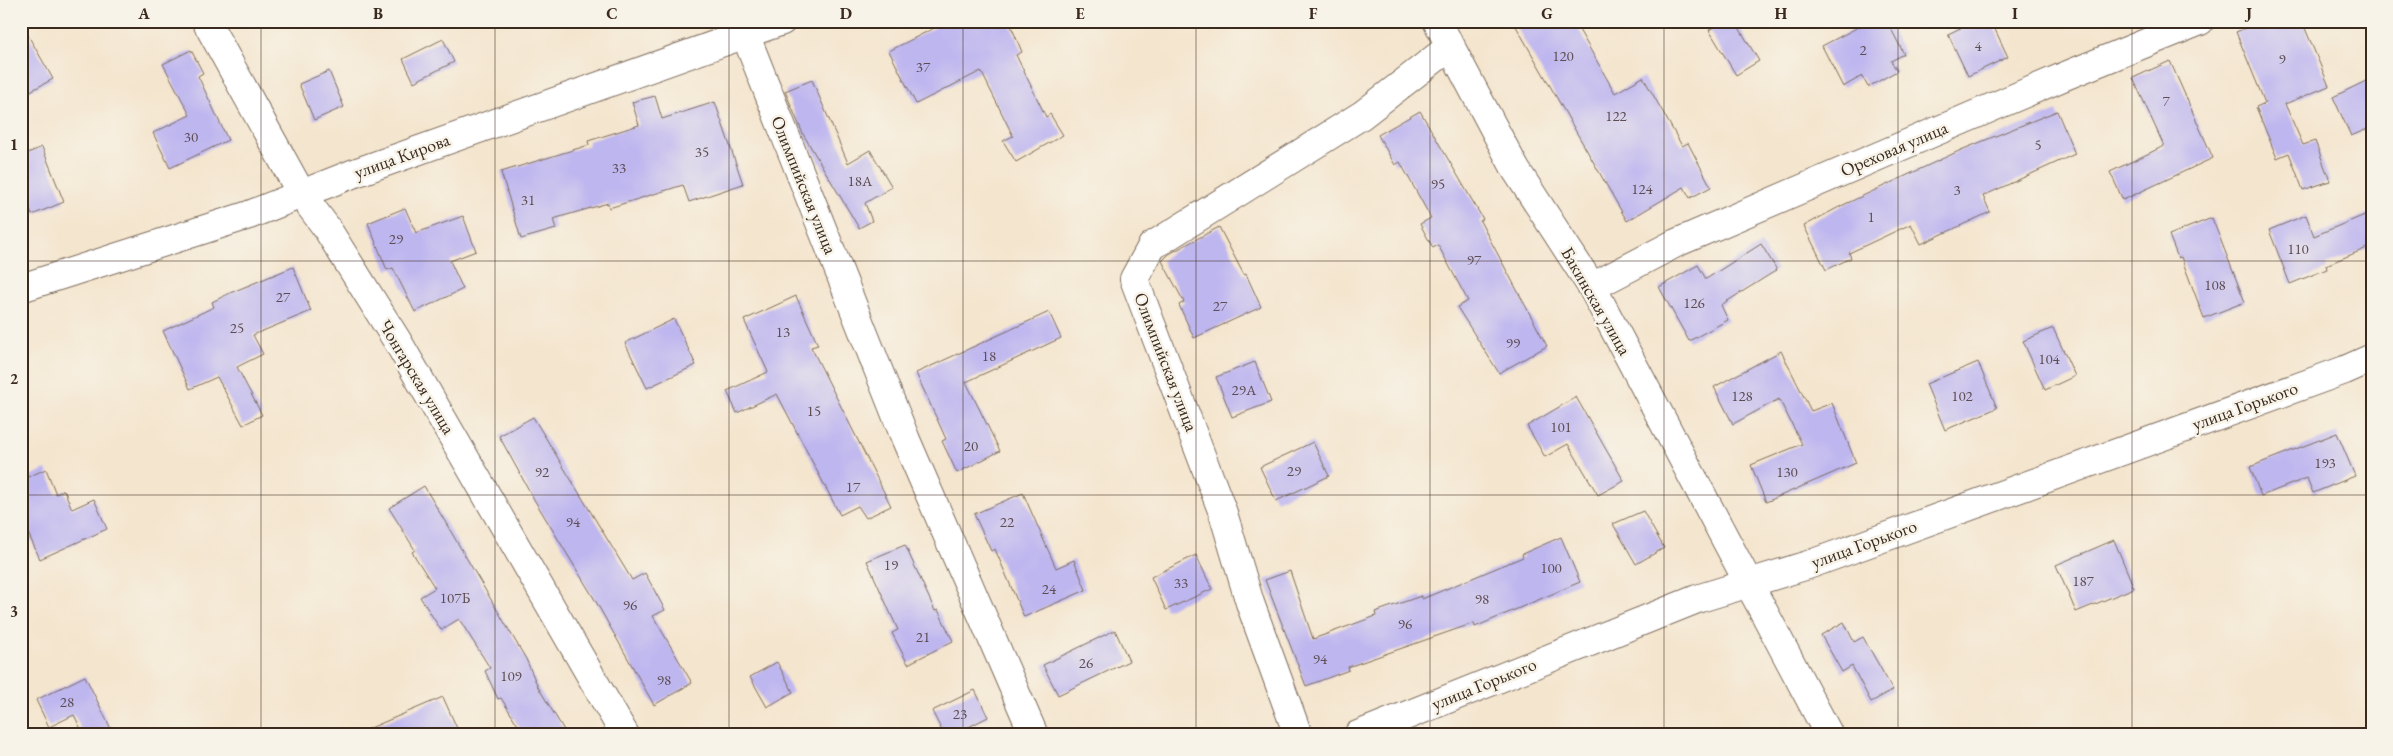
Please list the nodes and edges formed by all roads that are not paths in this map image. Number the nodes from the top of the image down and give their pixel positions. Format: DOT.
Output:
graph roads {
  1 [pos="206,21"];
  2 [pos="782,21"];
  3 [pos="1437,21"];
  4 [pos="2200,21"];
  5 [pos="742,28"];
  6 [pos="1451,46"];
  7 [pos="302,195"];
  8 [pos="1592,286"];
  9 [pos="21,288"];
  10 [pos="2372,358"];
  11 [pos="1750,584"];
  12 [pos="625,735"];
  13 [pos="1034,735"];
  14 [pos="1298,735"];
  15 [pos="1358,735"];
  16 [pos="1828,735"];
  1 -- 7 [label="street, Чонгарская улица"];
  2 -- 5 [label="street, улица Кирова"];
  3 -- 6 [label="street, Бакинская улица"];
  4 -- 8 [label="street, Ореховая улица"];
  5 -- 7 [label="street, улица Кирова"];
  5 -- 13 [label="street, Олимпийская улица"];
  6 -- 8 [label="street, Бакинская улица"];
  6 -- 14 [label="street, Олимпийская улица"];
  7 -- 9 [label="street, улица Кирова"];
  7 -- 12 [label="street, Чонгарская улица"];
  8 -- 11 [label="street, Бакинская улица"];
  10 -- 11 [label="street, улица Горького"];
  11 -- 15 [label="street, улица Горького"];
  11 -- 16 [label="street, Бакинская улица"];
}
